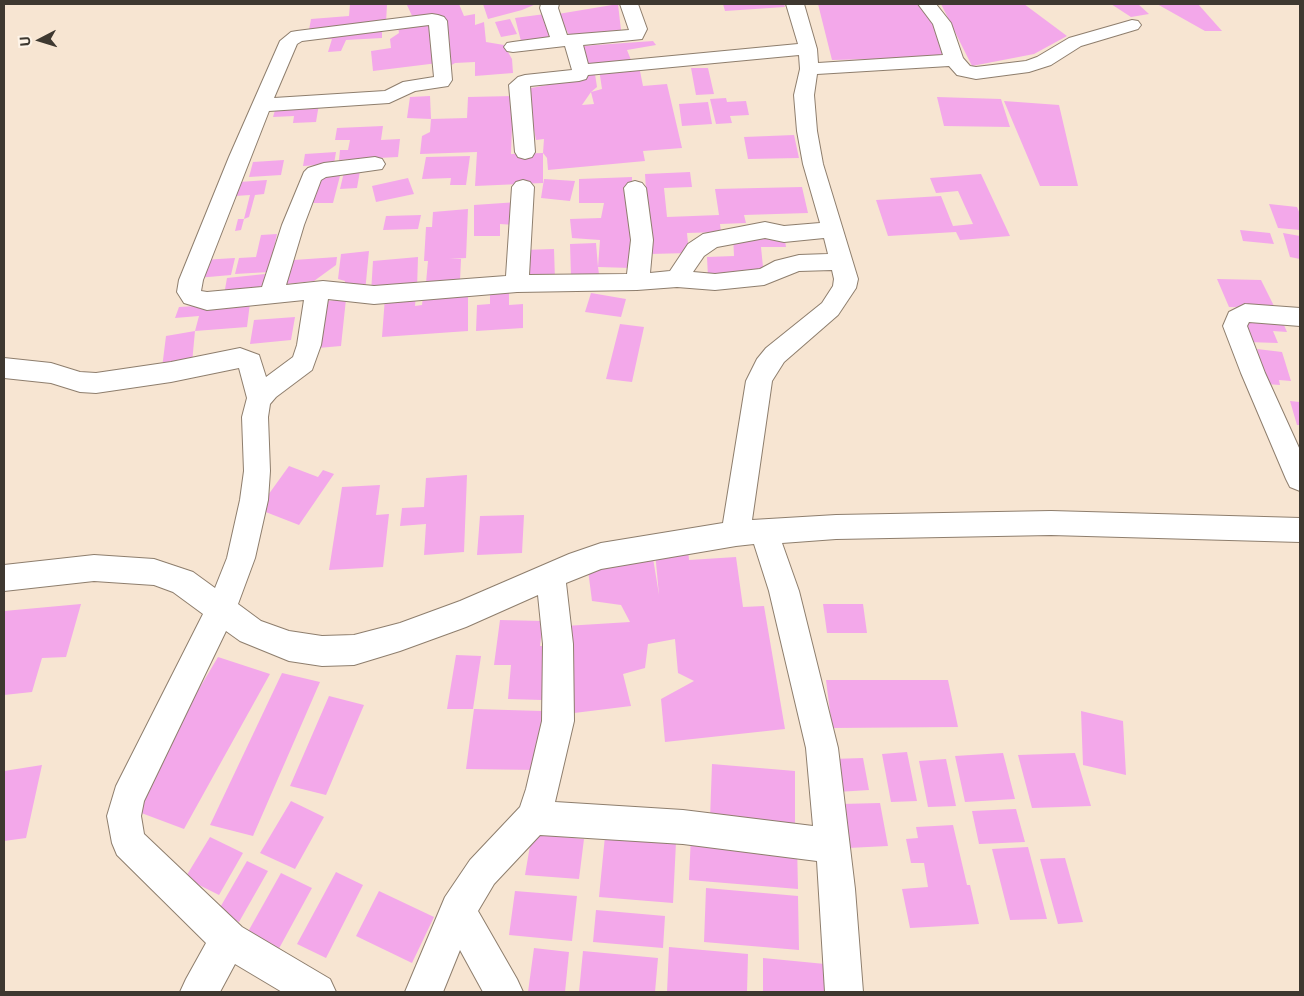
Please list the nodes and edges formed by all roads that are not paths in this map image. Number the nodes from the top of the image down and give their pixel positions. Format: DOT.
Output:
graph roads {
  1 [pos="550,4"];
  2 [pos="629,4"];
  3 [pos="795,4"];
  4 [pos="927,4"];
  5 [pos="1132,25"];
  6 [pos="566,41"];
  7 [pos="513,46"];
  8 [pos="809,59"];
  9 [pos="954,60"];
  10 [pos="580,70"];
  11 [pos="262,105"];
  12 [pos="525,152"];
  13 [pos="375,164"];
  14 [pos="523,187"];
  15 [pos="635,188"];
  16 [pos="833,229"];
  17 [pos="842,261"];
  18 [pos="678,279"];
  19 [pos="637,282"];
  20 [pos="517,284"];
  21 [pos="323,290"];
  22 [pos="271,294"];
  23 [pos="1300,317"];
  24 [pos="4,368"];
  25 [pos="259,398"];
  26 [pos="1300,478"];
  27 [pos="1300,530"];
  28 [pos="750,531"];
  29 [pos="551,576"];
  30 [pos="4,578"];
  31 [pos="221,609"];
  32 [pos="533,818"];
  33 [pos="832,846"];
  34 [pos="458,910"];
  35 [pos="229,940"];
  36 [pos="199,992"];
  37 [pos="317,992"];
  38 [pos="424,992"];
  39 [pos="504,992"];
  40 [pos="844,992"];
  1 -- 6 [label="street"];
  2 -- 6 [label="street"];
  3 -- 8 [label="street"];
  4 -- 9 [label="street"];
  5 -- 9 [label="street"];
  6 -- 7 [label="street"];
  6 -- 10 [label="street"];
  8 -- 9 [label="street"];
  8 -- 10 [label="street"];
  8 -- 16 [label="street"];
  10 -- 12 [label="street"];
  11 -- 11 [label="street"];
  11 -- 22 [label="street"];
  13 -- 22 [label="street"];
  14 -- 20 [label="street"];
  15 -- 19 [label="street"];
  16 -- 17 [label="street"];
  16 -- 18 [label="street"];
  17 -- 18 [label="street"];
  17 -- 28 [label="street"];
  18 -- 19 [label="street"];
  19 -- 20 [label="street"];
  20 -- 21 [label="street"];
  21 -- 22 [label="street"];
  21 -- 25 [label="street"];
  23 -- 26 [label="street"];
  24 -- 25 [label="street"];
  25 -- 31 [label="street"];
  27 -- 28 [label="street"];
  28 -- 29 [label="street"];
  28 -- 33 [label="street"];
  29 -- 31 [label="street"];
  29 -- 32 [label="street"];
  30 -- 31 [label="street"];
  31 -- 35 [label="street"];
  32 -- 33 [label="street"];
  32 -- 34 [label="street"];
  33 -- 40 [label="street"];
  34 -- 38 [label="street"];
  34 -- 39 [label="street"];
  35 -- 36 [label="street"];
  35 -- 37 [label="street"];
}
